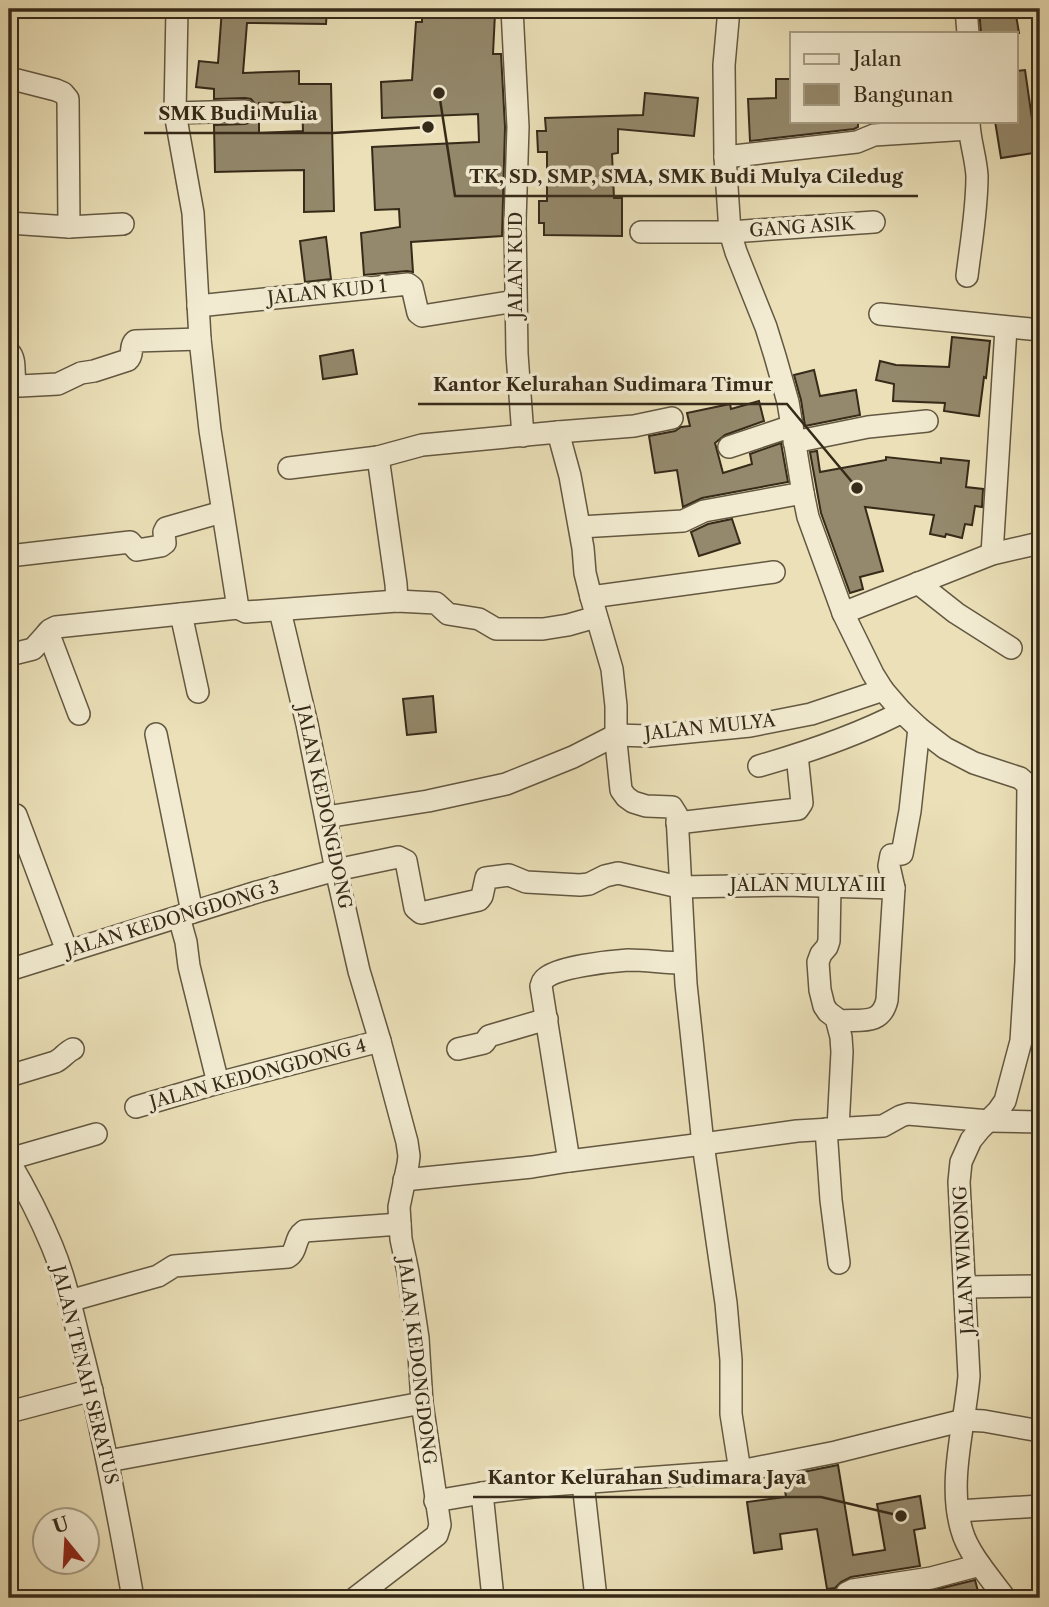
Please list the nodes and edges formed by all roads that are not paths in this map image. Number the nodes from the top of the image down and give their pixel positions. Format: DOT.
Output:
graph roads {
  1 [pos="177,9"];
  2 [pos="512,9"];
  3 [pos="729,9"];
  4 [pos="966,9"];
  5 [pos="968,32"];
  6 [pos="9,78"];
  7 [pos="245,111"];
  8 [pos="175,113"];
  9 [pos="969,125"];
  10 [pos="725,157"];
  11 [pos="874,222"];
  12 [pos="9,223"];
  13 [pos="123,224"];
  14 [pos="69,226"];
  15 [pos="641,232"];
  16 [pos="730,232"];
  17 [pos="967,276"];
  18 [pos="516,301"];
  19 [pos="198,306"];
  20 [pos="880,314"];
  21 [pos="1006,328"];
  22 [pos="1040,330"];
  23 [pos="200,339"];
  24 [pos="9,352"];
  25 [pos="672,418"];
  26 [pos="927,421"];
  27 [pos="558,432"];
  28 [pos="793,434"];
  29 [pos="523,436"];
  30 [pos="729,446"];
  31 [pos="377,457"];
  32 [pos="289,468"];
  33 [pos="803,493"];
  34 [pos="222,512"];
  35 [pos="579,527"];
  36 [pos="1040,543"];
  37 [pos="992,554"];
  38 [pos="9,556"];
  39 [pos="774,572"];
  40 [pos="918,583"];
  41 [pos="397,601"];
  42 [pos="593,607"];
  43 [pos="238,608"];
  44 [pos="280,611"];
  45 [pos="843,613"];
  46 [pos="181,614"];
  47 [pos="48,632"];
  48 [pos="1011,648"];
  49 [pos="9,656"];
  50 [pos="884,690"];
  51 [pos="198,692"];
  52 [pos="902,712"];
  53 [pos="79,714"];
  54 [pos="919,728"];
  55 [pos="156,734"];
  56 [pos="616,735"];
  57 [pos="797,755"];
  58 [pos="759,766"];
  59 [pos="1033,777"];
  60 [pos="16,815"];
  61 [pos="326,817"];
  62 [pos="677,823"];
  63 [pos="336,870"];
  64 [pos="830,886"];
  65 [pos="679,887"];
  66 [pos="894,888"];
  67 [pos="1033,891"];
  68 [pos="185,915"];
  69 [pos="67,951"];
  70 [pos="684,963"];
  71 [pos="9,970"];
  72 [pos="547,1018"];
  73 [pos="838,1021"];
  74 [pos="1031,1040"];
  75 [pos="380,1041"];
  76 [pos="73,1049"];
  77 [pos="458,1049"];
  78 [pos="9,1076"];
  79 [pos="218,1083"];
  80 [pos="136,1108"];
  81 [pos="989,1121"];
  82 [pos="1040,1122"];
  83 [pos="832,1128"];
  84 [pos="96,1134"];
  85 [pos="703,1144"];
  86 [pos="9,1160"];
  87 [pos="569,1161"];
  88 [pos="404,1180"];
  89 [pos="14,1184"];
  90 [pos="400,1223"];
  91 [pos="839,1263"];
  92 [pos="1040,1286"];
  93 [pos="965,1287"];
  94 [pos="69,1301"];
  95 [pos="92,1390"];
  96 [pos="422,1403"];
  97 [pos="9,1412"];
  98 [pos="964,1420"];
  99 [pos="1040,1431"];
  100 [pos="108,1461"];
  101 [pos="740,1471"];
  102 [pos="583,1483"];
  103 [pos="482,1493"];
  104 [pos="435,1501"];
  105 [pos="1040,1506"];
  106 [pos="967,1511"];
  107 [pos="980,1565"];
  108 [pos="132,1598"];
  109 [pos="356,1598"];
  110 [pos="493,1598"];
  111 [pos="596,1598"];
  112 [pos="846,1598"];
  113 [pos="1005,1598"];
  1 -- 8 [label="street"];
  2 -- 18 [label="street, JALAN KUD"];
  3 -- 10 [label="street, JALAN WINONG"];
  4 -- 5 [label="street"];
  6 -- 14 [label="street"];
  7 -- 8 [label="street"];
  8 -- 19 [label="street"];
  9 -- 10 [label="street"];
  9 -- 17 [label="street"];
  10 -- 16 [label="street, JALAN WINONG"];
  11 -- 16 [label="street, GANG ASIK"];
  12 -- 14 [label="street"];
  13 -- 14 [label="street"];
  15 -- 16 [label="street, GANG ASIK"];
  16 -- 28 [label="street, JALAN WINONG"];
  18 -- 19 [label="street, JALAN KUD 1"];
  18 -- 29 [label="street, JALAN KUD"];
  19 -- 23 [label="street"];
  20 -- 21 [label="street"];
  21 -- 22 [label="street"];
  21 -- 37 [label="street"];
  23 -- 24 [label="street"];
  23 -- 34 [label="street"];
  25 -- 27 [label="street"];
  26 -- 28 [label="street"];
  27 -- 29 [label="street"];
  27 -- 35 [label="street"];
  28 -- 30 [label="street"];
  28 -- 33 [label="street, JALAN WINONG"];
  29 -- 31 [label="street"];
  31 -- 32 [label="street"];
  31 -- 41 [label="street"];
  33 -- 35 [label="street"];
  33 -- 45 [label="street, JALAN WINONG"];
  34 -- 38 [label="street"];
  34 -- 43 [label="street"];
  35 -- 42 [label="street"];
  36 -- 37 [label="street"];
  37 -- 40 [label="street"];
  39 -- 42 [label="street"];
  40 -- 45 [label="street"];
  40 -- 48 [label="street"];
  41 -- 42 [label="street"];
  41 -- 44 [label="street"];
  42 -- 56 [label="street"];
  43 -- 44 [label="street"];
  43 -- 46 [label="street"];
  44 -- 61 [label="street, JALAN KEDONGDONG"];
  45 -- 50 [label="street, JALAN WINONG"];
  46 -- 47 [label="street"];
  46 -- 51 [label="street"];
  47 -- 49 [label="street"];
  47 -- 53 [label="street"];
  50 -- 52 [label="street, JALAN WINONG"];
  50 -- 56 [label="street, JALAN MULYA"];
  52 -- 54 [label="street, JALAN WINONG"];
  52 -- 57 [label="street"];
  54 -- 59 [label="street, JALAN WINONG"];
  54 -- 66 [label="street, JALAN MULYA III"];
  55 -- 68 [label="street"];
  56 -- 61 [label="street"];
  56 -- 62 [label="street"];
  57 -- 58 [label="street"];
  57 -- 62 [label="street"];
  59 -- 67 [label="street, JALAN WINONG"];
  60 -- 69 [label="street"];
  61 -- 63 [label="street, JALAN KEDONGDONG"];
  62 -- 65 [label="street"];
  63 -- 65 [label="street, JALAN KEDONGDONG 3"];
  63 -- 68 [label="street, JALAN KEDONGDONG 3"];
  63 -- 75 [label="street, JALAN KEDONGDONG"];
  64 -- 65 [label="street, JALAN MULYA III"];
  64 -- 66 [label="street, JALAN MULYA III"];
  64 -- 73 [label="street"];
  65 -- 70 [label="street"];
  66 -- 73 [label="street"];
  67 -- 74 [label="street, JALAN WINONG"];
  68 -- 69 [label="street, JALAN KEDONGDONG 3"];
  68 -- 79 [label="street"];
  69 -- 71 [label="street, JALAN KEDONGDONG 3"];
  70 -- 72 [label="street"];
  70 -- 85 [label="street"];
  72 -- 77 [label="street"];
  72 -- 87 [label="street"];
  73 -- 83 [label="street"];
  74 -- 81 [label="street, JALAN WINONG"];
  75 -- 79 [label="street, JALAN KEDONGDONG 4"];
  75 -- 88 [label="street, JALAN KEDONGDONG"];
  76 -- 78 [label="street"];
  79 -- 80 [label="street, JALAN KEDONGDONG 4"];
  81 -- 82 [label="street"];
  81 -- 83 [label="street"];
  81 -- 93 [label="street, JALAN WINONG"];
  83 -- 85 [label="street"];
  83 -- 91 [label="street"];
  84 -- 86 [label="street"];
  85 -- 87 [label="street"];
  85 -- 101 [label="street"];
  86 -- 89 [label="street, JALAN TENAH SERATUS"];
  87 -- 88 [label="street"];
  88 -- 90 [label="street, JALAN KEDONGDONG"];
  89 -- 94 [label="street, JALAN TENAH SERATUS"];
  90 -- 94 [label="street"];
  90 -- 96 [label="street, JALAN KEDONGDONG"];
  92 -- 93 [label="street"];
  93 -- 98 [label="street, JALAN WINONG"];
  94 -- 95 [label="street, JALAN TENAH SERATUS"];
  95 -- 97 [label="street"];
  95 -- 100 [label="street, JALAN TENAH SERATUS"];
  96 -- 100 [label="street"];
  96 -- 104 [label="street, JALAN KEDONGDONG"];
  98 -- 99 [label="street"];
  98 -- 101 [label="street"];
  98 -- 106 [label="street, JALAN WINONG"];
  100 -- 108 [label="street, JALAN TENAH SERATUS"];
  101 -- 102 [label="street"];
  102 -- 103 [label="street"];
  102 -- 111 [label="street"];
  103 -- 104 [label="street"];
  103 -- 110 [label="street"];
  104 -- 109 [label="street, JALAN KEDONGDONG"];
  105 -- 106 [label="street"];
  106 -- 107 [label="street, JALAN WINONG"];
  107 -- 112 [label="street"];
  107 -- 113 [label="street, JALAN WINONG"];
}
